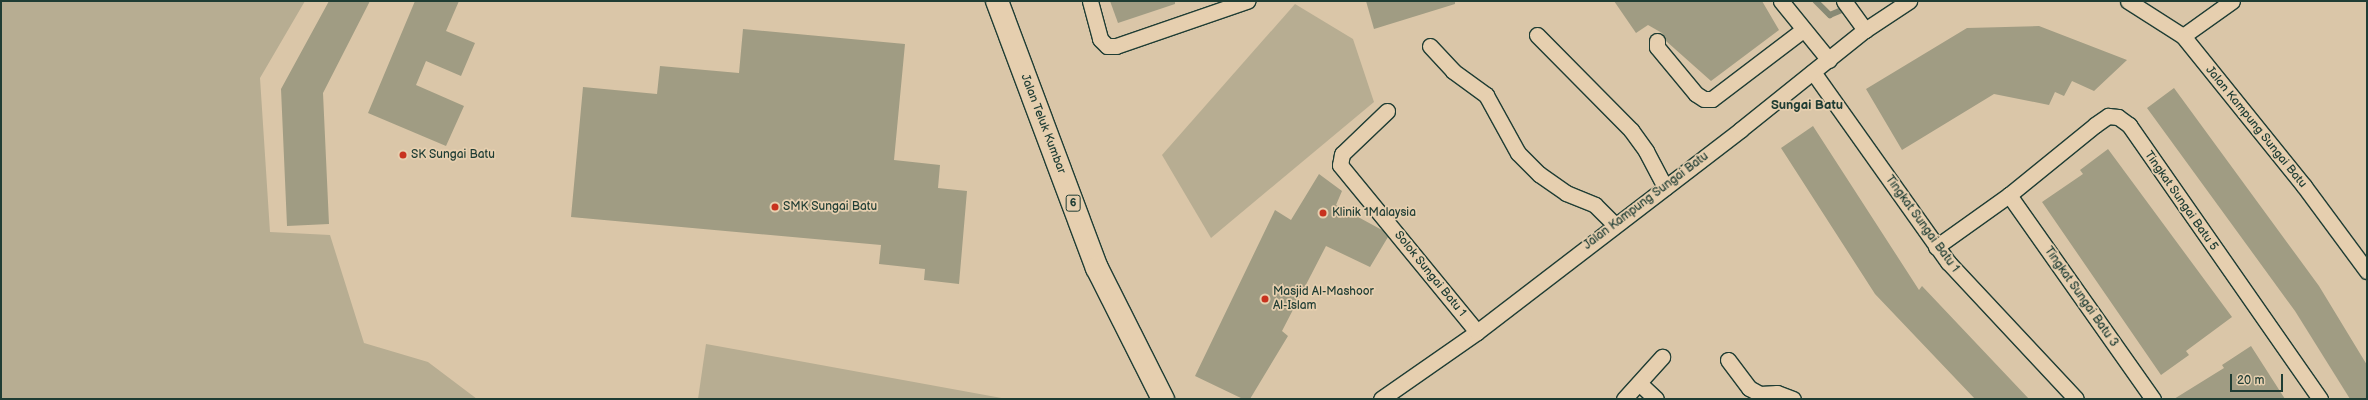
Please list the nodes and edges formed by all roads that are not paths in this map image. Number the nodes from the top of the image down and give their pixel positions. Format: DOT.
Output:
graph roads {
  1 [pos="997,1"];
  2 [pos="1090,1"];
  3 [pos="1247,1"];
  4 [pos="1781,1"];
  5 [pos="1844,1"];
  6 [pos="1909,1"];
  7 [pos="2232,1"];
  8 [pos="2138,3"];
  9 [pos="1803,30"];
  10 [pos="1865,30"];
  11 [pos="1537,35"];
  12 [pos="2183,36"];
  13 [pos="1657,41"];
  14 [pos="1430,46"];
  15 [pos="1829,60"];
  16 [pos="1813,72"];
  17 [pos="1387,111"];
  18 [pos="1666,187"];
  19 [pos="2009,194"];
  20 [pos="1615,225"];
  21 [pos="1936,247"];
  22 [pos="2367,271"];
  23 [pos="1477,332"];
  24 [pos="1662,357"];
  25 [pos="1728,360"];
  26 [pos="1639,383"];
  27 [pos="1163,399"];
  28 [pos="1381,399"];
  29 [pos="1624,399"];
  30 [pos="1656,399"];
  31 [pos="1793,399"];
  32 [pos="2076,399"];
  33 [pos="2153,399"];
  34 [pos="2320,399"];
  1 -- 27 [label="main road, Jalan Teluk Kumbar / 6"];
  2 -- 3 [label="street"];
  4 -- 9 [label="street"];
  5 -- 10 [label="street"];
  6 -- 10 [label="street, Jalan Kampung Sungai Batu"];
  7 -- 12 [label="street"];
  8 -- 12 [label="street, Jalan Kampung Sungai Batu"];
  9 -- 13 [label="street"];
  9 -- 15 [label="street"];
  10 -- 15 [label="street, Jalan Kampung Sungai Batu"];
  11 -- 18 [label="street"];
  12 -- 22 [label="street, Jalan Kampung Sungai Batu"];
  14 -- 20 [label="street"];
  15 -- 16 [label="street, Jalan Kampung Sungai Batu"];
  16 -- 18 [label="street, Jalan Kampung Sungai Batu"];
  16 -- 21 [label="street, Tingkat Sungai Batu 1"];
  17 -- 23 [label="street, Solok Sungai Batu 1"];
  18 -- 20 [label="street, Jalan Kampung Sungai Batu"];
  19 -- 21 [label="street"];
  19 -- 33 [label="street, Tingkat Sungai Batu 3"];
  19 -- 34 [label="street, Tingkat Sungai Batu 5"];
  20 -- 23 [label="street, Jalan Kampung Sungai Batu"];
  21 -- 32 [label="street, Tingkat Sungai Batu 1"];
  23 -- 28 [label="street, Jalan Kampung Sungai Batu"];
  24 -- 26 [label="street"];
  25 -- 31 [label="street"];
  26 -- 29 [label="street"];
  26 -- 30 [label="street"];
}
